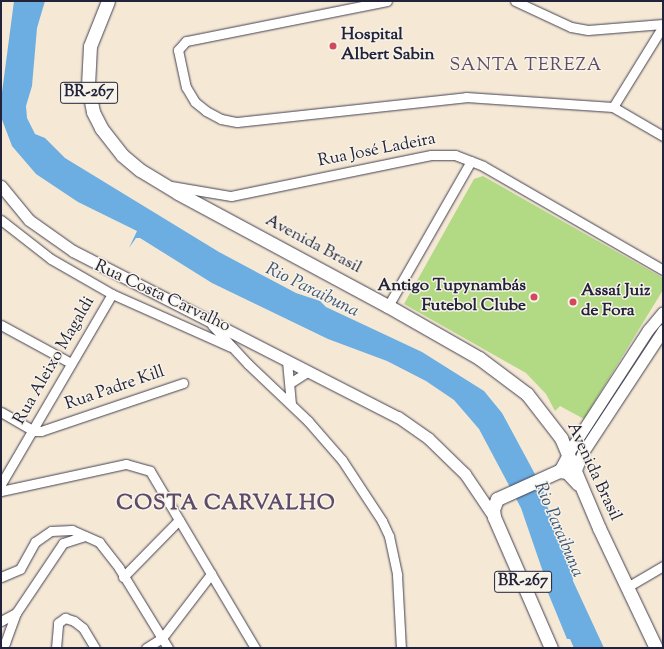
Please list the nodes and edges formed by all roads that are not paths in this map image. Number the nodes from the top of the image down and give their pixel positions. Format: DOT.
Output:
graph roads {
  1 [pos="108,1"];
  2 [pos="387,1"];
  3 [pos="515,1"];
  4 [pos="663,25"];
  5 [pos="613,107"];
  6 [pos="663,136"];
  7 [pos="471,161"];
  8 [pos="165,185"];
  9 [pos="1,186"];
  10 [pos="1,220"];
  11 [pos="663,270"];
  12 [pos="112,294"];
  13 [pos="663,304"];
  14 [pos="388,306"];
  15 [pos="663,312"];
  16 [pos="205,319"];
  17 [pos="1,325"];
  18 [pos="648,330"];
  19 [pos="663,330"];
  20 [pos="232,348"];
  21 [pos="288,361"];
  22 [pos="71,363"];
  23 [pos="307,372"];
  24 [pos="183,383"];
  25 [pos="290,383"];
  26 [pos="606,398"];
  27 [pos="291,404"];
  28 [pos="615,404"];
  29 [pos="1,412"];
  30 [pos="34,431"];
  31 [pos="561,438"];
  32 [pos="569,454"];
  33 [pos="576,470"];
  34 [pos="555,472"];
  35 [pos="1,484"];
  36 [pos="583,489"];
  37 [pos="1,491"];
  38 [pos="479,492"];
  39 [pos="499,498"];
  40 [pos="494,517"];
  41 [pos="179,520"];
  42 [pos="86,536"];
  43 [pos="663,566"];
  44 [pos="211,574"];
  45 [pos="1,577"];
  46 [pos="123,577"];
  47 [pos="627,587"];
  48 [pos="16,613"];
  49 [pos="1,621"];
  50 [pos="162,638"];
  51 [pos="1,647"];
  52 [pos="56,648"];
  53 [pos="95,648"];
  54 [pos="146,648"];
  55 [pos="168,648"];
  56 [pos="255,648"];
  57 [pos="401,648"];
  58 [pos="551,648"];
  59 [pos="656,648"];
  1 -- 8 [label="highway, Avenida Brasil / BR-267"];
  2 -- 5 [label="street"];
  3 -- 4 [label="street"];
  4 -- 5 [label="street"];
  5 -- 6 [label="street"];
  7 -- 8 [label="street, Rua José Ladeira"];
  7 -- 11 [label="street, Rua José Ladeira"];
  7 -- 14 [label="street"];
  8 -- 14 [label="highway, Avenida Brasil / BR-267"];
  9 -- 16 [label="main road"];
  10 -- 12 [label="street, Rua Costa Carvalho"];
  12 -- 20 [label="street, Rua Costa Carvalho"];
  12 -- 22 [label="street, Rua Aleixo Magaldi"];
  13 -- 18 [label="street"];
  14 -- 31 [label="highway, Avenida Brasil / BR-267"];
  15 -- 18 [label="main road"];
  16 -- 20 [label="street, Rua Costa Carvalho"];
  16 -- 21 [label="main road"];
  17 -- 22 [label="street"];
  18 -- 26 [label="main road"];
  19 -- 28 [label="main road"];
  20 -- 27 [label="street, Rua Costa Carvalho"];
  21 -- 23 [label="main road"];
  21 -- 25 [label="street"];
  22 -- 30 [label="street, Rua Aleixo Magaldi"];
  23 -- 25 [label="street"];
  23 -- 38 [label="main road"];
  24 -- 30 [label="street, Rua Padre Kill"];
  25 -- 27 [label="street"];
  26 -- 28 [label="main road"];
  26 -- 32 [label="main road"];
  27 -- 57 [label="street, Rua Costa Carvalho"];
  28 -- 33 [label="main road"];
  29 -- 30 [label="street"];
  30 -- 35 [label="street, Rua Aleixo Magaldi"];
  31 -- 32 [label="highway, Avenida Brasil / BR-267"];
  31 -- 34 [label="highway"];
  32 -- 33 [label="highway, Avenida Brasil / BR-267"];
  32 -- 34 [label="main road"];
  33 -- 36 [label="highway, Avenida Brasil / BR-267"];
  34 -- 36 [label="highway"];
  34 -- 39 [label="highway"];
  36 -- 47 [label="highway, Avenida Brasil / BR-267"];
  37 -- 41 [label="street"];
  38 -- 39 [label="main road"];
  38 -- 40 [label="main road"];
  39 -- 40 [label="highway"];
  40 -- 58 [label="highway, BR-267"];
  41 -- 44 [label="street"];
  41 -- 46 [label="street"];
  42 -- 45 [label="street"];
  42 -- 46 [label="street"];
  42 -- 48 [label="street"];
  43 -- 47 [label="street"];
  44 -- 50 [label="street"];
  44 -- 56 [label="street"];
  46 -- 50 [label="street"];
  47 -- 59 [label="highway, Avenida Brasil / BR-267"];
  48 -- 49 [label="street"];
  48 -- 51 [label="street"];
  50 -- 54 [label="street"];
  50 -- 55 [label="street"];
  52 -- 53 [label="street"];
}
